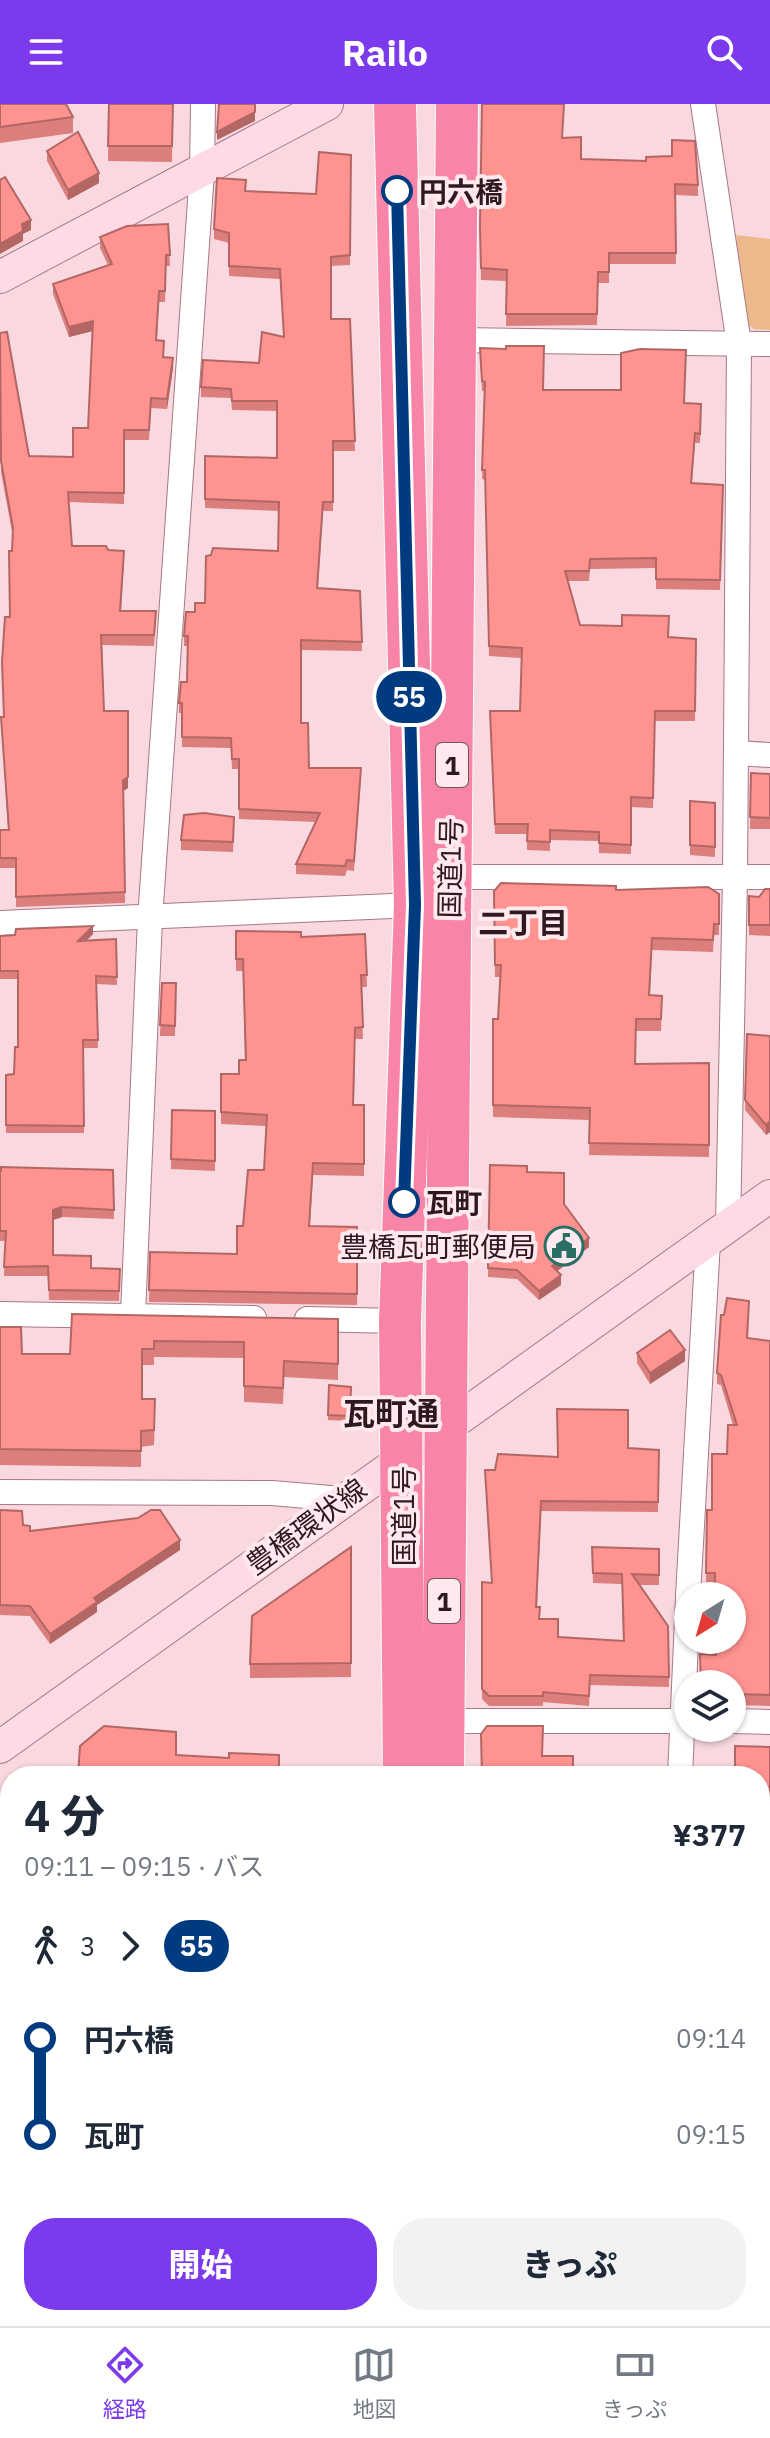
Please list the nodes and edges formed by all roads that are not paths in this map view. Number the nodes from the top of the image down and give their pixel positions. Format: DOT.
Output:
graph roads {
  1 [pos="203,104"];
  2 [pos="327,104"];
  3 [pos="395,104"];
  4 [pos="457,104"];
  5 [pos="703,104"];
  6 [pos="202,172"];
  7 [pos="0,277"];
  8 [pos="458,340"];
  9 [pos="739,344"];
  10 [pos="770,344"];
  11 [pos="736,753"];
  12 [pos="770,755"];
  13 [pos="450,877"];
  14 [pos="735,877"];
  15 [pos="770,877"];
  16 [pos="415,905"];
  17 [pos="150,919"];
  18 [pos="0,923"];
  19 [pos="770,1196"];
  20 [pos="718,1233"];
  21 [pos="0,1314"];
  22 [pos="133,1315"];
  23 [pos="400,1321"];
  24 [pos="445,1426"];
  25 [pos="403,1456"];
  26 [pos="0,1492"];
  27 [pos="342,1499"];
  28 [pos="689,1582"];
  29 [pos="443,1721"];
  30 [pos="674,1721"];
  31 [pos="746,1721"];
  32 [pos="770,1722"];
  33 [pos="682,1742"];
  34 [pos="0,1747"];
  35 [pos="404,1766"];
  36 [pos="443,1766"];
  37 [pos="681,1766"];
  38 [pos="373,2326"];
  39 [pos="408,2326"];
  1 -- 6 [label="street"];
  2 -- 6 [label="main road"];
  3 -- 16 [label="highway, 国道1号 / 1"];
  4 -- 8 [label="highway, 国道1号 / 1"];
  5 -- 9 [label="street"];
  6 -- 7 [label="main road"];
  6 -- 17 [label="street"];
  8 -- 9 [label="street"];
  8 -- 13 [label="highway, 国道1号 / 1"];
  9 -- 10 [label="street"];
  9 -- 11 [label="street"];
  11 -- 12 [label="street"];
  11 -- 14 [label="street"];
  13 -- 14 [label="street"];
  13 -- 24 [label="highway, 国道1号 / 1"];
  14 -- 15 [label="street"];
  14 -- 20 [label="street"];
  16 -- 17 [label="street"];
  16 -- 23 [label="highway, 国道1号 / 1"];
  17 -- 18 [label="street"];
  17 -- 22 [label="street"];
  19 -- 20 [label="main road, 豊橋環状線"];
  20 -- 24 [label="main road, 豊橋環状線"];
  20 -- 28 [label="street"];
  21 -- 22 [label="street"];
  22 -- 23 [label="street"];
  23 -- 25 [label="highway, 国道1号 / 1"];
  24 -- 25 [label="main road, 豊橋環状線"];
  24 -- 29 [label="highway, 国道1号 / 1"];
  25 -- 27 [label="main road, 豊橋環状線"];
  25 -- 35 [label="highway, 国道1号 / 1"];
  26 -- 27 [label="street"];
  27 -- 34 [label="main road, 豊橋環状線"];
  29 -- 30 [label="street"];
  29 -- 36 [label="highway, 国道1号 / 1"];
  31 -- 32 [label="street"];
  33 -- 37 [label="street"];
  38 -- 39 [label="street"];
}
